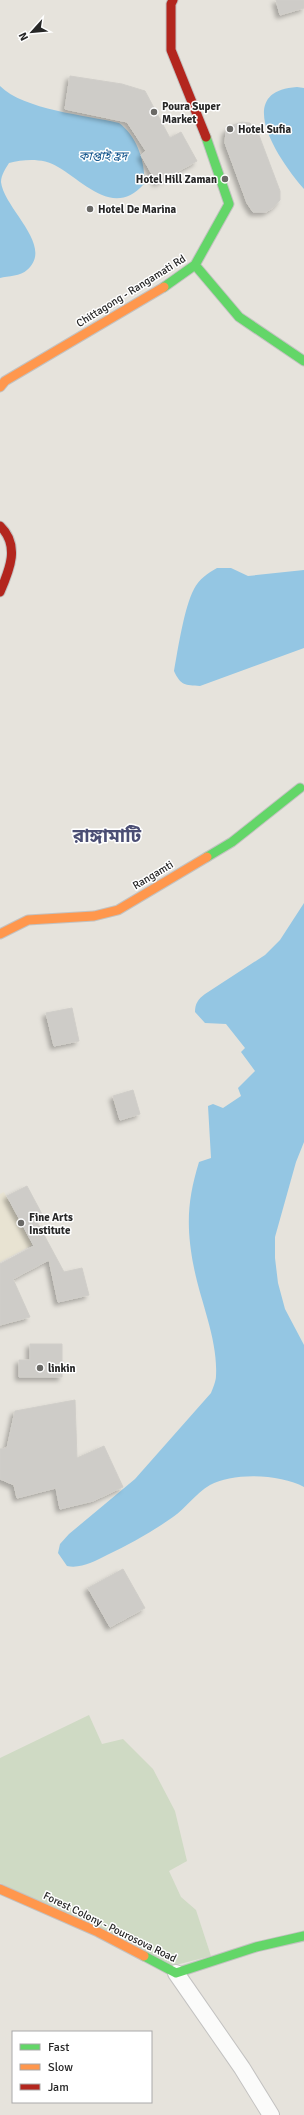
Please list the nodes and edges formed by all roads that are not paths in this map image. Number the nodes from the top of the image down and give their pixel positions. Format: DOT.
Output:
graph roads {
  1 [pos="173,0"];
  2 [pos="195,265"];
  3 [pos="304,361"];
  4 [pos="0,387"];
  5 [pos="0,526"];
  6 [pos="0,592"];
  7 [pos="300,788"];
  8 [pos="0,934"];
  9 [pos="0,1889"];
  10 [pos="304,1936"];
  11 [pos="176,1973"];
  12 [pos="271,2115"];
  1 -- 2 [label="main road, Chittagong - Rangamati Rd"];
  2 -- 3 [label="main road"];
  2 -- 4 [label="main road, Chittagong - Rangamati Rd"];
  5 -- 6 [label="main road"];
  7 -- 8 [label="main road, Rangamti"];
  9 -- 11 [label="main road, Forest Colony - Pourosova Road"];
  10 -- 11 [label="main road, Forest Colony - Pourosova Road"];
  11 -- 12 [label="street"];
}
